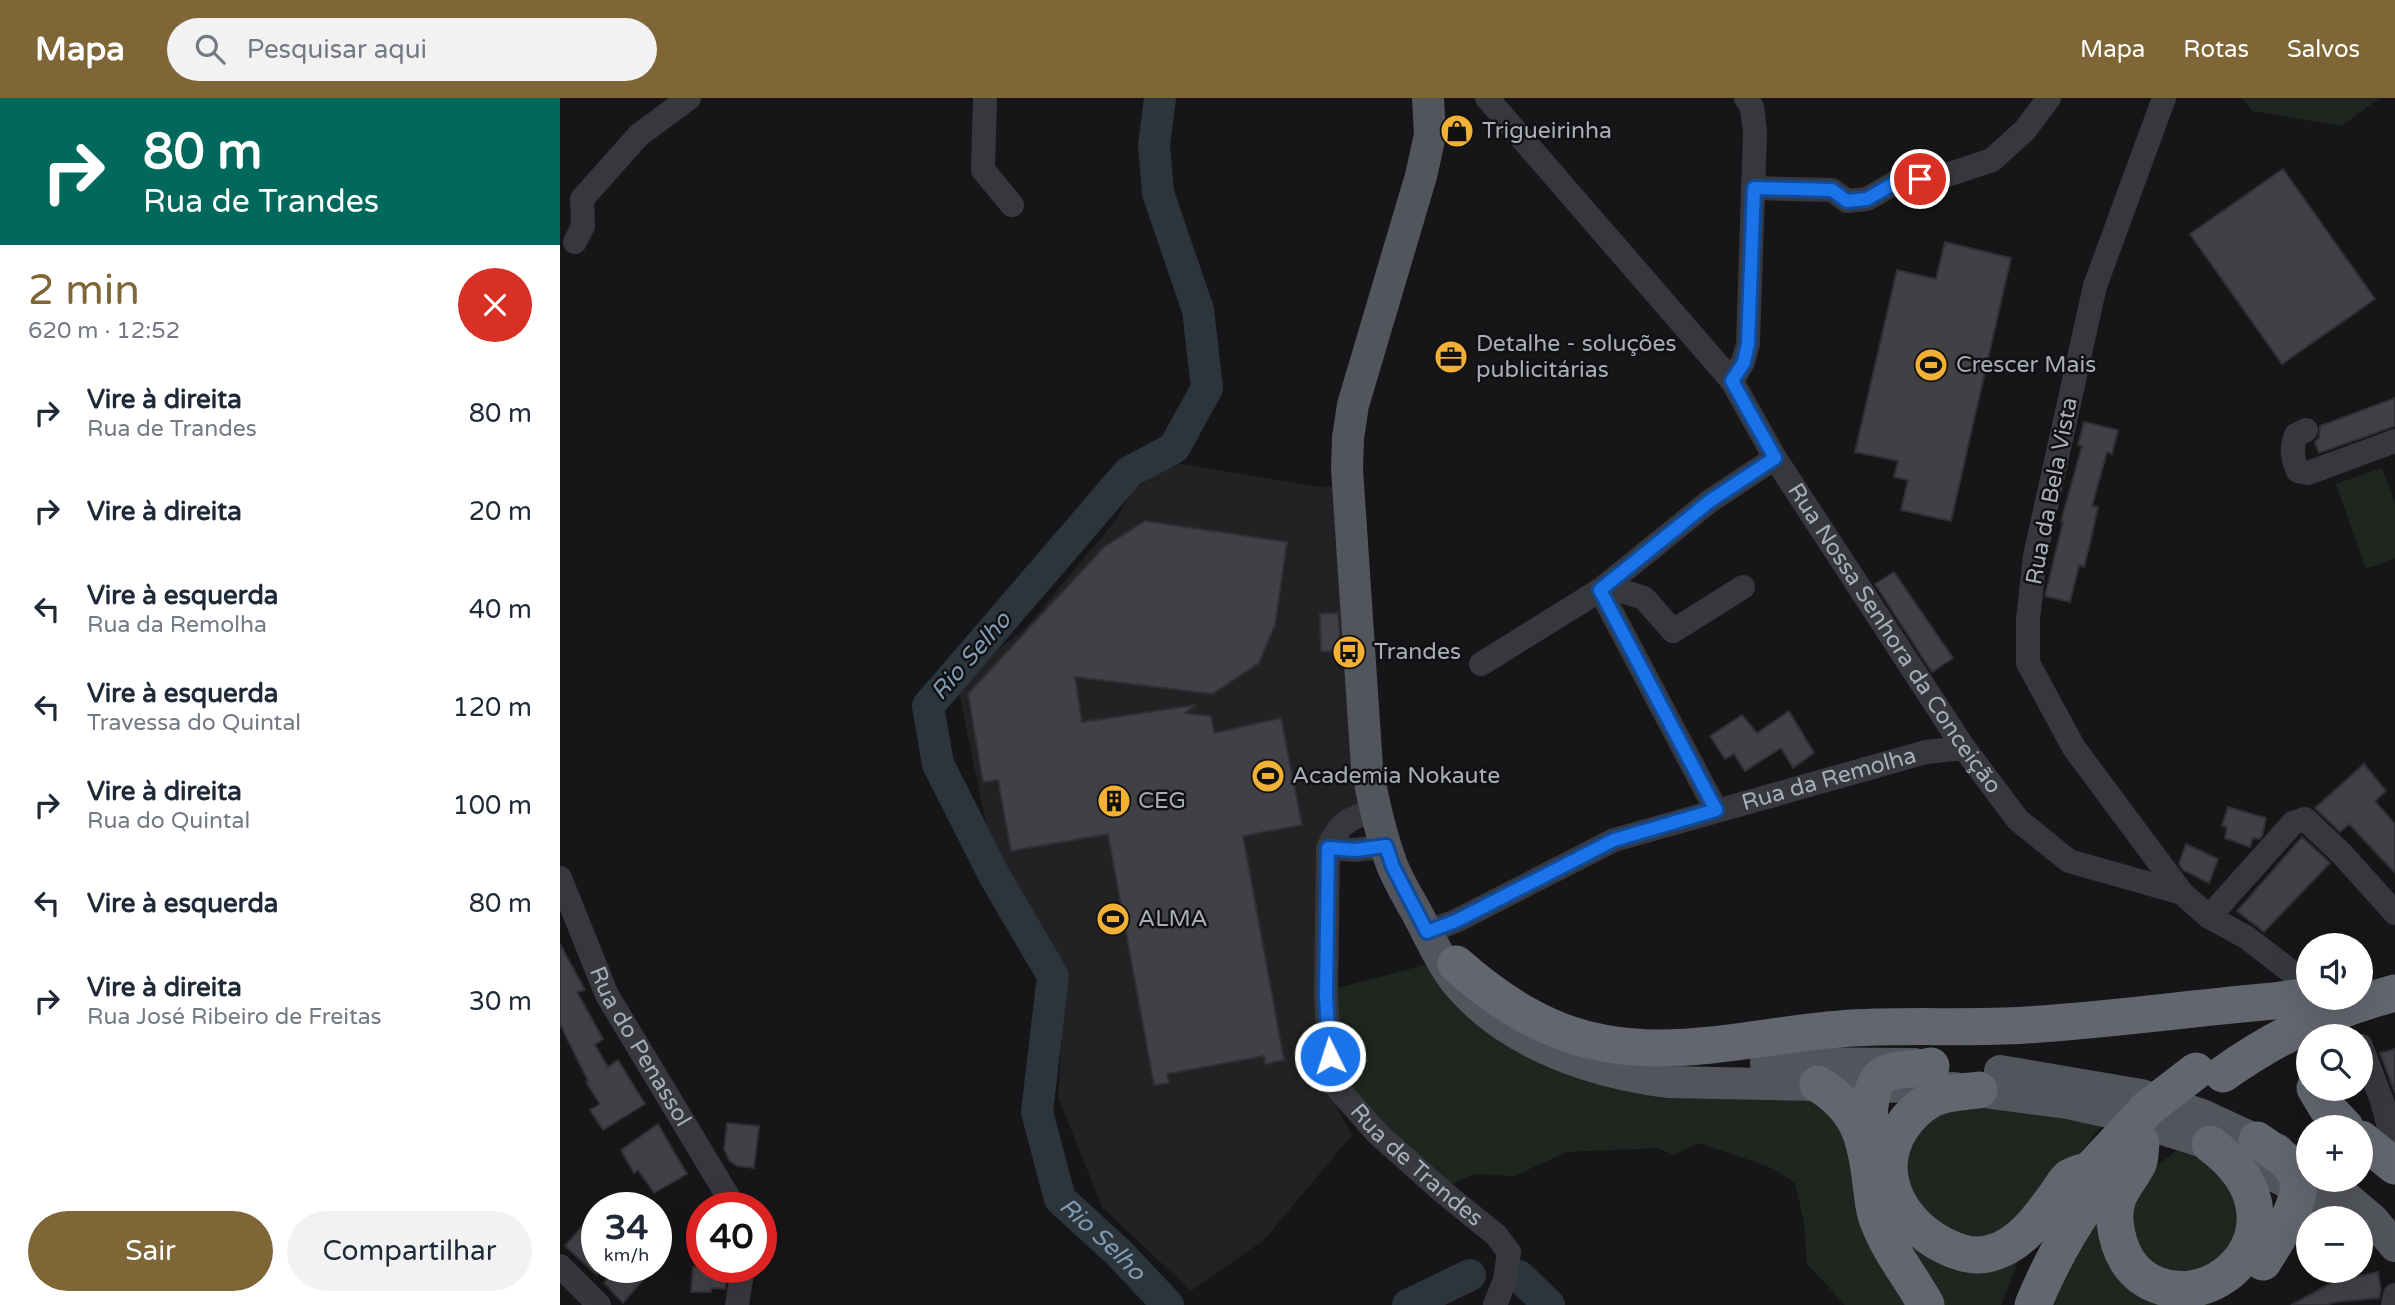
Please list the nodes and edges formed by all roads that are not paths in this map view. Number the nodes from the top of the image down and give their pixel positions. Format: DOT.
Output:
graph roads {
  1 [pos="689,98"];
  2 [pos="985,98"];
  3 [pos="1428,98"];
  4 [pos="1487,98"];
  5 [pos="1746,98"];
  6 [pos="2049,98"];
  7 [pos="2164,98"];
  8 [pos="1754,188"];
  9 [pos="1012,205"];
  10 [pos="575,242"];
  11 [pos="1732,381"];
  12 [pos="2306,430"];
  13 [pos="2395,440"];
  14 [pos="1775,458"];
  15 [pos="1743,587"];
  16 [pos="1603,588"];
  17 [pos="1481,664"];
  18 [pos="1964,748"];
  19 [pos="1375,810"];
  20 [pos="1716,810"];
  21 [pos="1386,846"];
  22 [pos="1328,848"];
  23 [pos="560,878"];
  24 [pos="2182,894"];
  25 [pos="2395,913"];
  26 [pos="2208,917"];
  27 [pos="1427,932"];
  28 [pos="1456,964"];
  29 [pos="2395,973"];
  30 [pos="2395,993"];
  31 [pos="2337,1012"];
  32 [pos="1931,1066"];
  33 [pos="2209,1072"];
  34 [pos="1818,1084"];
  35 [pos="1874,1086"];
  36 [pos="1979,1090"];
  37 [pos="2323,1101"];
  38 [pos="2334,1115"];
  39 [pos="2257,1140"];
  40 [pos="2141,1143"];
  41 [pos="2210,1144"];
  42 [pos="2373,1149"];
  43 [pos="2395,1150"];
  44 [pos="2395,1166"];
  45 [pos="2296,1172"];
  46 [pos="1870,1174"];
  47 [pos="2099,1174"];
  48 [pos="2296,1174"];
  49 [pos="725,1192"];
  50 [pos="2303,1192"];
  51 [pos="2321,1192"];
  52 [pos="2331,1192"];
  53 [pos="2332,1206"];
  54 [pos="2296,1230"];
  55 [pos="2373,1238"];
  56 [pos="2395,1249"];
  57 [pos="2263,1262"];
  58 [pos="560,1266"];
  59 [pos="740,1283"];
  60 [pos="2395,1295"];
  61 [pos="599,1305"];
  62 [pos="737,1305"];
  63 [pos="1495,1305"];
  64 [pos="1926,1305"];
  65 [pos="2012,1305"];
  66 [pos="2033,1305"];
  67 [pos="2221,1305"];
  68 [pos="2393,1305"];
  1 -- 10 [label="street"];
  2 -- 9 [label="street"];
  3 -- 19 [label="main road"];
  4 -- 11 [label="street, Rua Nossa Senhora da Conceição"];
  5 -- 8 [label="street"];
  6 -- 8 [label="street"];
  7 -- 24 [label="street, Rua da Bela Vista"];
  8 -- 11 [label="street"];
  11 -- 14 [label="street, Rua Nossa Senhora da Conceição"];
  12 -- 13 [label="street"];
  14 -- 16 [label="street"];
  14 -- 18 [label="street, Rua Nossa Senhora da Conceição"];
  15 -- 16 [label="street"];
  16 -- 17 [label="street"];
  16 -- 20 [label="street"];
  18 -- 20 [label="street, Rua da Remolha"];
  18 -- 24 [label="street, Rua Nossa Senhora da Conceição"];
  19 -- 21 [label="main road"];
  19 -- 22 [label="street"];
  20 -- 27 [label="street, Rua da Remolha"];
  21 -- 22 [label="street"];
  21 -- 27 [label="main road"];
  22 -- 63 [label="street, Rua de Trandes"];
  23 -- 49 [label="street, Rua do Penassol"];
  24 -- 26 [label="street, Rua Nossa Senhora da Conceição"];
  25 -- 26 [label="street"];
  26 -- 31 [label="street, Rua Nossa Senhora da Conceição"];
  27 -- 28 [label="main road"];
  27 -- 34 [label="main road"];
  28 -- 31 [label="highway"];
  28 -- 32 [label="main road"];
  29 -- 31 [label="highway"];
  30 -- 31 [label="highway"];
  31 -- 33 [label="highway"];
  31 -- 43 [label="street"];
  32 -- 35 [label="highway"];
  32 -- 39 [label="main road"];
  33 -- 40 [label="highway"];
  33 -- 47 [label="highway, bridge"];
  34 -- 35 [label="main road"];
  34 -- 46 [label="highway"];
  35 -- 36 [label="main road"];
  35 -- 46 [label="highway"];
  36 -- 41 [label="main road"];
  36 -- 47 [label="highway"];
  37 -- 38 [label="highway"];
  39 -- 45 [label="highway"];
  40 -- 41 [label="highway"];
  40 -- 47 [label="highway"];
  41 -- 48 [label="main road"];
  42 -- 44 [label="highway"];
  46 -- 64 [label="highway"];
  47 -- 65 [label="highway"];
  47 -- 66 [label="highway"];
  50 -- 57 [label="highway"];
  51 -- 53 [label="main road"];
  52 -- 56 [label="main road"];
  54 -- 57 [label="highway"];
  55 -- 56 [label="main road"];
  57 -- 67 [label="highway"];
  58 -- 61 [label="street"];
  59 -- 62 [label="street"];
  60 -- 68 [label="street"];
}
